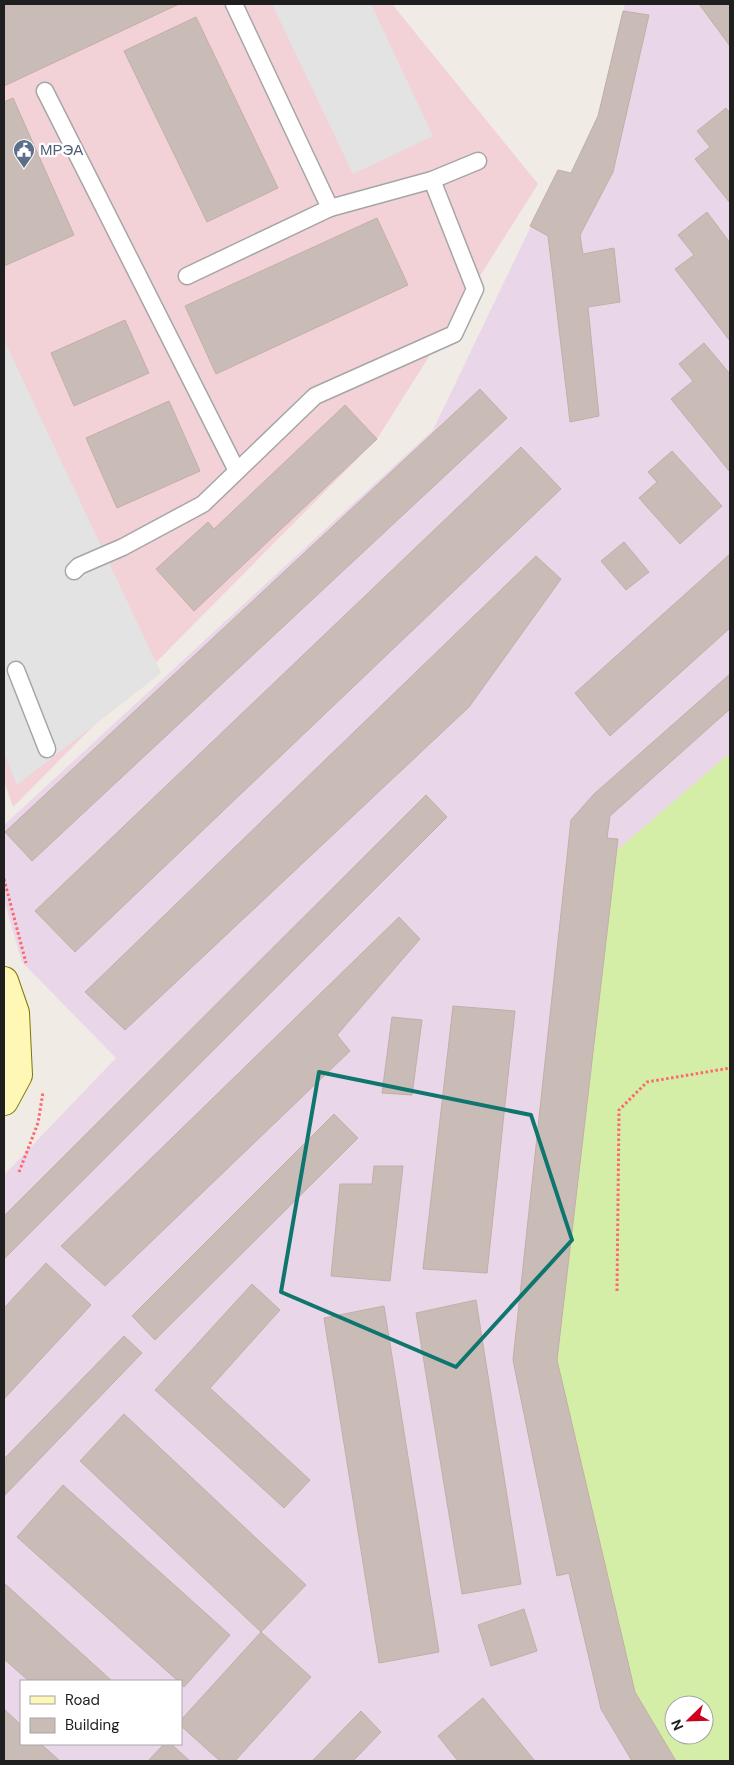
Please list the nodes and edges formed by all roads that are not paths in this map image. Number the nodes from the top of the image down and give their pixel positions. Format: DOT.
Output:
graph roads {
  1 [pos="234,4"];
  2 [pos="45,91"];
  3 [pos="478,162"];
  4 [pos="432,180"];
  5 [pos="330,208"];
  6 [pos="187,276"];
  7 [pos="237,472"];
  8 [pos="74,570"];
  9 [pos="16,670"];
  10 [pos="47,749"];
  11 [pos="4,981"];
  12 [pos="4,1101"];
  1 -- 5 [label="lane"];
  2 -- 7 [label="lane"];
  3 -- 4 [label="lane"];
  4 -- 5 [label="lane"];
  4 -- 7 [label="lane"];
  5 -- 6 [label="lane"];
  7 -- 8 [label="lane"];
  9 -- 10 [label="lane"];
  11 -- 12 [label="main road"];
}
